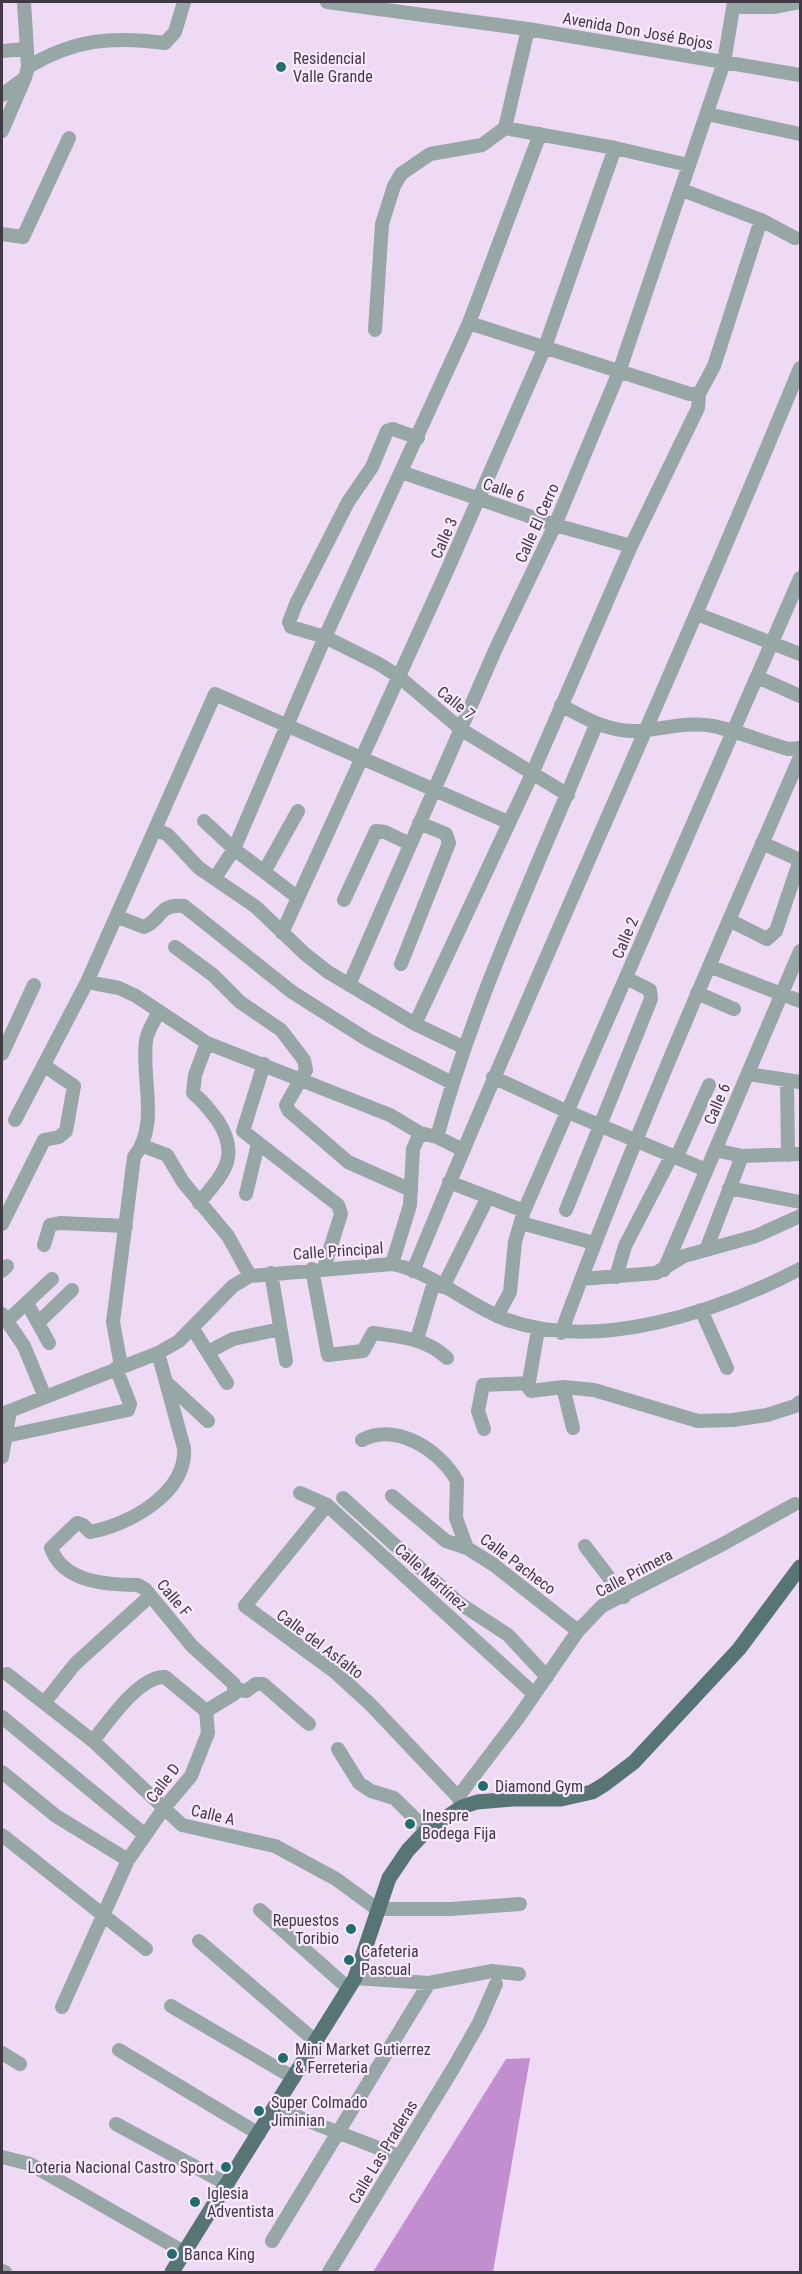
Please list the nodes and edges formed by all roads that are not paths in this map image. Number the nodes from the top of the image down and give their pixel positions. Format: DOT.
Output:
graph roads {
  1 [pos="24,2"];
  2 [pos="183,2"];
  3 [pos="327,2"];
  4 [pos="801,2"];
  5 [pos="734,4"];
  6 [pos="424,8"];
  7 [pos="528,29"];
  8 [pos="26,49"];
  9 [pos="2,51"];
  10 [pos="724,62"];
  11 [pos="26,73"];
  12 [pos="801,75"];
  13 [pos="2,95"];
  14 [pos="707,114"];
  15 [pos="505,128"];
  16 [pos="2,131"];
  17 [pos="540,134"];
  18 [pos="801,134"];
  19 [pos="69,138"];
  20 [pos="615,148"];
  21 [pos="688,165"];
  22 [pos="682,190"];
  23 [pos="760,220"];
  24 [pos="2,234"];
  25 [pos="795,238"];
  26 [pos="469,323"];
  27 [pos="375,330"];
  28 [pos="545,347"];
  29 [pos="801,368"];
  30 [pos="618,372"];
  31 [pos="797,385"];
  32 [pos="699,394"];
  33 [pos="418,438"];
  34 [pos="400,472"];
  35 [pos="479,499"];
  36 [pos="555,525"];
  37 [pos="631,546"];
  38 [pos="801,578"];
  39 [pos="697,614"];
  40 [pos="325,637"];
  41 [pos="772,642"];
  42 [pos="801,654"];
  43 [pos="399,676"];
  44 [pos="756,677"];
  45 [pos="801,696"];
  46 [pos="561,705"];
  47 [pos="288,725"];
  48 [pos="597,725"];
  49 [pos="462,730"];
  50 [pos="646,731"];
  51 [pos="732,733"];
  52 [pos="801,748"];
  53 [pos="801,757"];
  54 [pos="361,758"];
  55 [pos="532,774"];
  56 [pos="795,783"];
  57 [pos="434,789"];
  58 [pos="568,795"];
  59 [pos="298,811"];
  60 [pos="204,821"];
  61 [pos="508,822"];
  62 [pos="419,823"];
  63 [pos="156,829"];
  64 [pos="762,843"];
  65 [pos="410,844"];
  66 [pos="234,849"];
  67 [pos="800,860"];
  68 [pos="264,872"];
  69 [pos="215,879"];
  70 [pos="297,897"];
  71 [pos="344,900"];
  72 [pos="118,916"];
  73 [pos="729,920"];
  74 [pos="282,933"];
  75 [pos="175,947"];
  76 [pos="801,951"];
  77 [pos="401,964"];
  78 [pos="709,966"];
  79 [pos="626,978"];
  80 [pos="87,982"];
  81 [pos="34,984"];
  82 [pos="349,985"];
  83 [pos="697,993"];
  84 [pos="782,995"];
  85 [pos="801,1001"];
  86 [pos="734,1009"];
  87 [pos="159,1011"];
  88 [pos="415,1024"];
  89 [pos="207,1043"];
  90 [pos="463,1047"];
  91 [pos="2,1054"];
  92 [pos="264,1064"];
  93 [pos="45,1066"];
  94 [pos="748,1074"];
  95 [pos="493,1077"];
  96 [pos="303,1080"];
  97 [pos="794,1082"];
  98 [pos="452,1083"];
  99 [pos="709,1085"];
  100 [pos="568,1112"];
  101 [pos="15,1120"];
  102 [pos="602,1125"];
  103 [pos="243,1131"];
  104 [pos="420,1133"];
  105 [pos="437,1137"];
  106 [pos="229,1139"];
  107 [pos="637,1140"];
  108 [pos="258,1144"];
  109 [pos="143,1146"];
  110 [pos="463,1150"];
  111 [pos="715,1150"];
  112 [pos="794,1155"];
  113 [pos="671,1156"];
  114 [pos="742,1156"];
  115 [pos="706,1170"];
  116 [pos="449,1182"];
  117 [pos="729,1188"];
  118 [pos="411,1190"];
  119 [pos="246,1194"];
  120 [pos="488,1197"];
  121 [pos="801,1202"];
  122 [pos="199,1203"];
  123 [pos="567,1210"];
  124 [pos="801,1216"];
  125 [pos="522,1217"];
  126 [pos="2,1224"];
  127 [pos="126,1226"];
  128 [pos="594,1243"];
  129 [pos="44,1245"];
  130 [pos="706,1250"];
  131 [pos="392,1263"];
  132 [pos="318,1269"];
  133 [pos="801,1269"];
  134 [pos="664,1270"];
  135 [pos="413,1271"];
  136 [pos="271,1273"];
  137 [pos="250,1276"];
  138 [pos="616,1277"];
  139 [pos="52,1279"];
  140 [pos="580,1279"];
  141 [pos="438,1285"];
  142 [pos="72,1290"];
  143 [pos="27,1303"];
  144 [pos="701,1310"];
  145 [pos="497,1316"];
  146 [pos="5,1317"];
  147 [pos="38,1323"];
  148 [pos="193,1329"];
  149 [pos="280,1329"];
  150 [pos="538,1329"];
  151 [pos="561,1333"];
  152 [pos="417,1339"];
  153 [pos="49,1343"];
  154 [pos="208,1352"];
  155 [pos="158,1353"];
  156 [pos="447,1358"];
  157 [pos="286,1361"];
  158 [pos="119,1367"];
  159 [pos="727,1368"];
  160 [pos="167,1383"];
  161 [pos="227,1383"];
  162 [pos="528,1383"];
  163 [pos="562,1387"];
  164 [pos="45,1397"];
  165 [pos="801,1402"];
  166 [pos="4,1412"];
  167 [pos="208,1421"];
  168 [pos="484,1428"];
  169 [pos="573,1428"];
  170 [pos="6,1436"];
  171 [pos="362,1440"];
  172 [pos="2,1457"];
  173 [pos="300,1493"];
  174 [pos="392,1496"];
  175 [pos="343,1498"];
  176 [pos="795,1504"];
  177 [pos="327,1505"];
  178 [pos="585,1546"];
  179 [pos="467,1548"];
  180 [pos="801,1567"];
  181 [pos="150,1596"];
  182 [pos="624,1597"];
  183 [pos="578,1631"];
  184 [pos="7,1674"];
  185 [pos="547,1677"];
  186 [pos="235,1689"];
  187 [pos="534,1694"];
  188 [pos="44,1703"];
  189 [pos="206,1711"];
  190 [pos="2,1717"];
  191 [pos="309,1724"];
  192 [pos="93,1741"];
  193 [pos="338,1749"];
  194 [pos="2,1772"];
  195 [pos="460,1802"];
  196 [pos="164,1808"];
  197 [pos="427,1830"];
  198 [pos="2,1835"];
  199 [pos="145,1835"];
  200 [pos="128,1860"];
  201 [pos="520,1904"];
  202 [pos="377,1909"];
  203 [pos="260,1910"];
  204 [pos="106,1915"];
  205 [pos="199,1941"];
  206 [pos="146,1949"];
  207 [pos="519,1974"];
  208 [pos="352,1983"];
  209 [pos="429,1983"];
  210 [pos="496,1984"];
  211 [pos="171,2006"];
  212 [pos="62,2007"];
  213 [pos="314,2040"];
  214 [pos="119,2050"];
  215 [pos="2,2053"];
  216 [pos="20,2064"];
  217 [pos="294,2078"];
  218 [pos="275,2108"];
  219 [pos="116,2124"];
  220 [pos="337,2133"];
  221 [pos="259,2134"];
  222 [pos="399,2156"];
  223 [pos="7,2158"];
  224 [pos="2,2170"];
  225 [pos="227,2184"];
  226 [pos="272,2241"];
  227 [pos="184,2252"];
  228 [pos="172,2272"];
  229 [pos="329,2272"];
  1 -- 8 [label="street"];
  2 -- 11 [label="street"];
  3 -- 6 [label="street, Avenida Don José Bojos"];
  4 -- 5 [label="street"];
  5 -- 10 [label="street, Calle El Cerro"];
  6 -- 7 [label="street, Avenida Don José Bojos"];
  7 -- 10 [label="street, Avenida Don José Bojos"];
  7 -- 15 [label="street"];
  8 -- 9 [label="street"];
  8 -- 11 [label="street"];
  10 -- 12 [label="street, Avenida Don José Bojos"];
  10 -- 14 [label="street, Calle El Cerro"];
  11 -- 13 [label="street"];
  11 -- 16 [label="street"];
  14 -- 18 [label="street"];
  14 -- 21 [label="street, Calle El Cerro"];
  15 -- 17 [label="street"];
  15 -- 27 [label="street"];
  17 -- 20 [label="street"];
  17 -- 26 [label="street"];
  19 -- 24 [label="street"];
  20 -- 21 [label="street"];
  20 -- 28 [label="street, Calle 3"];
  21 -- 22 [label="street, Calle El Cerro"];
  22 -- 23 [label="street"];
  22 -- 30 [label="street, Calle El Cerro"];
  23 -- 25 [label="street"];
  23 -- 32 [label="street"];
  26 -- 28 [label="street"];
  26 -- 33 [label="street"];
  28 -- 30 [label="street"];
  28 -- 35 [label="street, Calle 3"];
  29 -- 31 [label="street"];
  30 -- 32 [label="street"];
  30 -- 36 [label="street, Calle El Cerro"];
  31 -- 39 [label="street"];
  32 -- 37 [label="street"];
  33 -- 34 [label="street"];
  33 -- 40 [label="street, Calle 7"];
  34 -- 35 [label="street, Calle 6"];
  34 -- 40 [label="street"];
  35 -- 36 [label="street, Calle 6"];
  35 -- 43 [label="street, Calle 3"];
  36 -- 37 [label="street, Calle 6"];
  36 -- 49 [label="street, Calle El Cerro"];
  37 -- 46 [label="street"];
  38 -- 41 [label="street, Calle 2"];
  39 -- 41 [label="street"];
  39 -- 50 [label="street"];
  40 -- 43 [label="street, Calle 7"];
  40 -- 47 [label="street"];
  41 -- 42 [label="street"];
  41 -- 44 [label="street, Calle 2"];
  43 -- 49 [label="street, Calle 7"];
  43 -- 54 [label="street, Calle 3"];
  44 -- 45 [label="street"];
  44 -- 51 [label="street, Calle 2"];
  46 -- 48 [label="street"];
  46 -- 55 [label="street"];
  47 -- 54 [label="street"];
  47 -- 63 [label="street"];
  47 -- 66 [label="street"];
  48 -- 50 [label="street"];
  48 -- 58 [label="street"];
  49 -- 55 [label="street, Calle 7"];
  49 -- 57 [label="street, Calle El Cerro"];
  50 -- 51 [label="street"];
  50 -- 95 [label="street"];
  51 -- 52 [label="street"];
  51 -- 79 [label="street, Calle 2"];
  53 -- 56 [label="street"];
  54 -- 57 [label="street"];
  54 -- 70 [label="street, Calle 3"];
  55 -- 58 [label="street, Calle 7"];
  55 -- 61 [label="street"];
  56 -- 64 [label="street"];
  57 -- 61 [label="street"];
  57 -- 62 [label="street, Calle El Cerro"];
  58 -- 90 [label="street"];
  59 -- 68 [label="street"];
  60 -- 66 [label="street"];
  61 -- 88 [label="street"];
  62 -- 65 [label="street, Calle El Cerro"];
  62 -- 77 [label="street"];
  63 -- 69 [label="street"];
  63 -- 72 [label="street"];
  64 -- 67 [label="street"];
  64 -- 73 [label="street"];
  65 -- 71 [label="street"];
  65 -- 82 [label="street, Calle El Cerro"];
  66 -- 68 [label="street"];
  66 -- 69 [label="street"];
  67 -- 73 [label="street"];
  68 -- 70 [label="street"];
  69 -- 74 [label="street"];
  70 -- 74 [label="street, Calle 3"];
  72 -- 80 [label="street"];
  72 -- 98 [label="street"];
  73 -- 78 [label="street"];
  74 -- 82 [label="street"];
  75 -- 96 [label="street"];
  76 -- 84 [label="street, Calle 6"];
  78 -- 83 [label="street"];
  78 -- 84 [label="street"];
  79 -- 100 [label="street, Calle 2"];
  79 -- 102 [label="street"];
  80 -- 87 [label="street"];
  80 -- 93 [label="street"];
  81 -- 91 [label="street"];
  82 -- 88 [label="street"];
  83 -- 86 [label="street"];
  83 -- 107 [label="street"];
  84 -- 85 [label="street"];
  84 -- 94 [label="street, Calle 6"];
  87 -- 89 [label="street"];
  87 -- 109 [label="street"];
  88 -- 90 [label="street"];
  89 -- 92 [label="street"];
  89 -- 106 [label="street"];
  90 -- 98 [label="street"];
  92 -- 96 [label="street"];
  92 -- 103 [label="street"];
  93 -- 101 [label="street"];
  93 -- 126 [label="street"];
  94 -- 97 [label="street"];
  94 -- 111 [label="street, Calle 6"];
  95 -- 100 [label="street"];
  95 -- 110 [label="street"];
  96 -- 104 [label="street"];
  96 -- 118 [label="street"];
  97 -- 112 [label="street"];
  98 -- 105 [label="street"];
  99 -- 113 [label="street"];
  100 -- 102 [label="street"];
  100 -- 125 [label="street, Calle 2"];
  102 -- 107 [label="street"];
  102 -- 123 [label="street"];
  103 -- 106 [label="street"];
  103 -- 108 [label="street"];
  104 -- 105 [label="street"];
  104 -- 118 [label="street"];
  105 -- 110 [label="street"];
  106 -- 122 [label="street"];
  107 -- 113 [label="street"];
  107 -- 128 [label="street"];
  108 -- 119 [label="street"];
  108 -- 132 [label="street"];
  109 -- 122 [label="street"];
  109 -- 127 [label="street"];
  110 -- 116 [label="street"];
  111 -- 114 [label="street"];
  111 -- 115 [label="street, Calle 6"];
  112 -- 114 [label="street"];
  113 -- 115 [label="street"];
  113 -- 138 [label="street"];
  114 -- 117 [label="street"];
  115 -- 134 [label="street, Calle 6"];
  116 -- 120 [label="street"];
  116 -- 135 [label="street"];
  117 -- 121 [label="street"];
  117 -- 130 [label="street"];
  118 -- 131 [label="street"];
  120 -- 125 [label="street"];
  120 -- 141 [label="street"];
  122 -- 137 [label="street"];
  124 -- 130 [label="street"];
  125 -- 128 [label="street"];
  125 -- 145 [label="street, Calle 2"];
  127 -- 129 [label="street"];
  127 -- 158 [label="street"];
  128 -- 140 [label="street"];
  130 -- 134 [label="street"];
  131 -- 132 [label="street, Calle Principal"];
  131 -- 135 [label="street, Calle Principal"];
  132 -- 136 [label="street, Calle Principal"];
  132 -- 152 [label="street"];
  133 -- 144 [label="street, Calle Principal"];
  134 -- 138 [label="street"];
  135 -- 141 [label="street, Calle Principal"];
  136 -- 137 [label="street, Calle Principal"];
  136 -- 149 [label="street"];
  137 -- 148 [label="street, Calle Principal"];
  138 -- 140 [label="street"];
  139 -- 143 [label="street"];
  140 -- 151 [label="street"];
  141 -- 145 [label="street, Calle Principal"];
  141 -- 152 [label="street"];
  142 -- 147 [label="street"];
  143 -- 146 [label="street"];
  143 -- 147 [label="street"];
  144 -- 151 [label="street, Calle Principal"];
  144 -- 159 [label="street"];
  145 -- 150 [label="street, Calle Principal"];
  146 -- 164 [label="street"];
  147 -- 153 [label="street"];
  148 -- 154 [label="street"];
  148 -- 155 [label="street, Calle Principal"];
  149 -- 154 [label="street"];
  149 -- 157 [label="street"];
  150 -- 151 [label="street, Calle Principal"];
  150 -- 162 [label="street"];
  152 -- 156 [label="street"];
  154 -- 161 [label="street"];
  155 -- 158 [label="street, Calle Principal"];
  155 -- 160 [label="street"];
  158 -- 164 [label="street, Calle Principal"];
  158 -- 170 [label="street"];
  160 -- 167 [label="street"];
  160 -- 181 [label="street, Calle F"];
  162 -- 163 [label="street"];
  162 -- 168 [label="street"];
  163 -- 165 [label="street"];
  163 -- 169 [label="street"];
  164 -- 166 [label="street, Calle Principal"];
  166 -- 170 [label="street"];
  170 -- 172 [label="street"];
  171 -- 179 [label="street, Calle Pacheco"];
  173 -- 177 [label="street, Calle Martínez"];
  174 -- 179 [label="street"];
  175 -- 185 [label="street"];
  176 -- 182 [label="street, Calle Primera"];
  177 -- 187 [label="street, Calle Martínez"];
  177 -- 195 [label="street, Calle del Asfalto"];
  178 -- 182 [label="street"];
  179 -- 183 [label="street, Calle Pacheco"];
  180 -- 195 [label="main road"];
  181 -- 186 [label="street, Calle F"];
  181 -- 188 [label="street"];
  182 -- 183 [label="street, Calle Primera"];
  183 -- 185 [label="street, Calle Primera"];
  184 -- 188 [label="street, Calle A"];
  185 -- 187 [label="street, Calle Primera"];
  186 -- 189 [label="street"];
  186 -- 191 [label="street"];
  187 -- 195 [label="street, Calle Primera"];
  188 -- 192 [label="street, Calle A"];
  189 -- 192 [label="street"];
  189 -- 196 [label="street, Calle D"];
  190 -- 199 [label="street"];
  192 -- 196 [label="street, Calle A"];
  193 -- 197 [label="street"];
  194 -- 200 [label="street"];
  195 -- 197 [label="main road"];
  196 -- 199 [label="street, Calle D"];
  196 -- 202 [label="street, Calle A"];
  197 -- 202 [label="main road"];
  198 -- 204 [label="street"];
  199 -- 200 [label="street, Calle D"];
  200 -- 204 [label="street, Calle D"];
  201 -- 202 [label="street"];
  202 -- 208 [label="main road"];
  203 -- 208 [label="street"];
  204 -- 206 [label="street"];
  204 -- 212 [label="street, Calle D"];
  205 -- 213 [label="street"];
  207 -- 209 [label="street"];
  208 -- 209 [label="street"];
  208 -- 213 [label="main road"];
  209 -- 220 [label="street"];
  210 -- 222 [label="street, Calle Las Praderas"];
  211 -- 217 [label="street"];
  213 -- 217 [label="main road"];
  214 -- 221 [label="street"];
  215 -- 216 [label="street"];
  217 -- 218 [label="main road"];
  218 -- 220 [label="street"];
  218 -- 221 [label="main road"];
  219 -- 225 [label="street"];
  220 -- 222 [label="street"];
  220 -- 226 [label="street"];
  221 -- 225 [label="main road"];
  222 -- 229 [label="street, Calle Las Praderas"];
  223 -- 224 [label="street"];
  223 -- 227 [label="street"];
  225 -- 227 [label="main road"];
  227 -- 228 [label="main road"];
}
